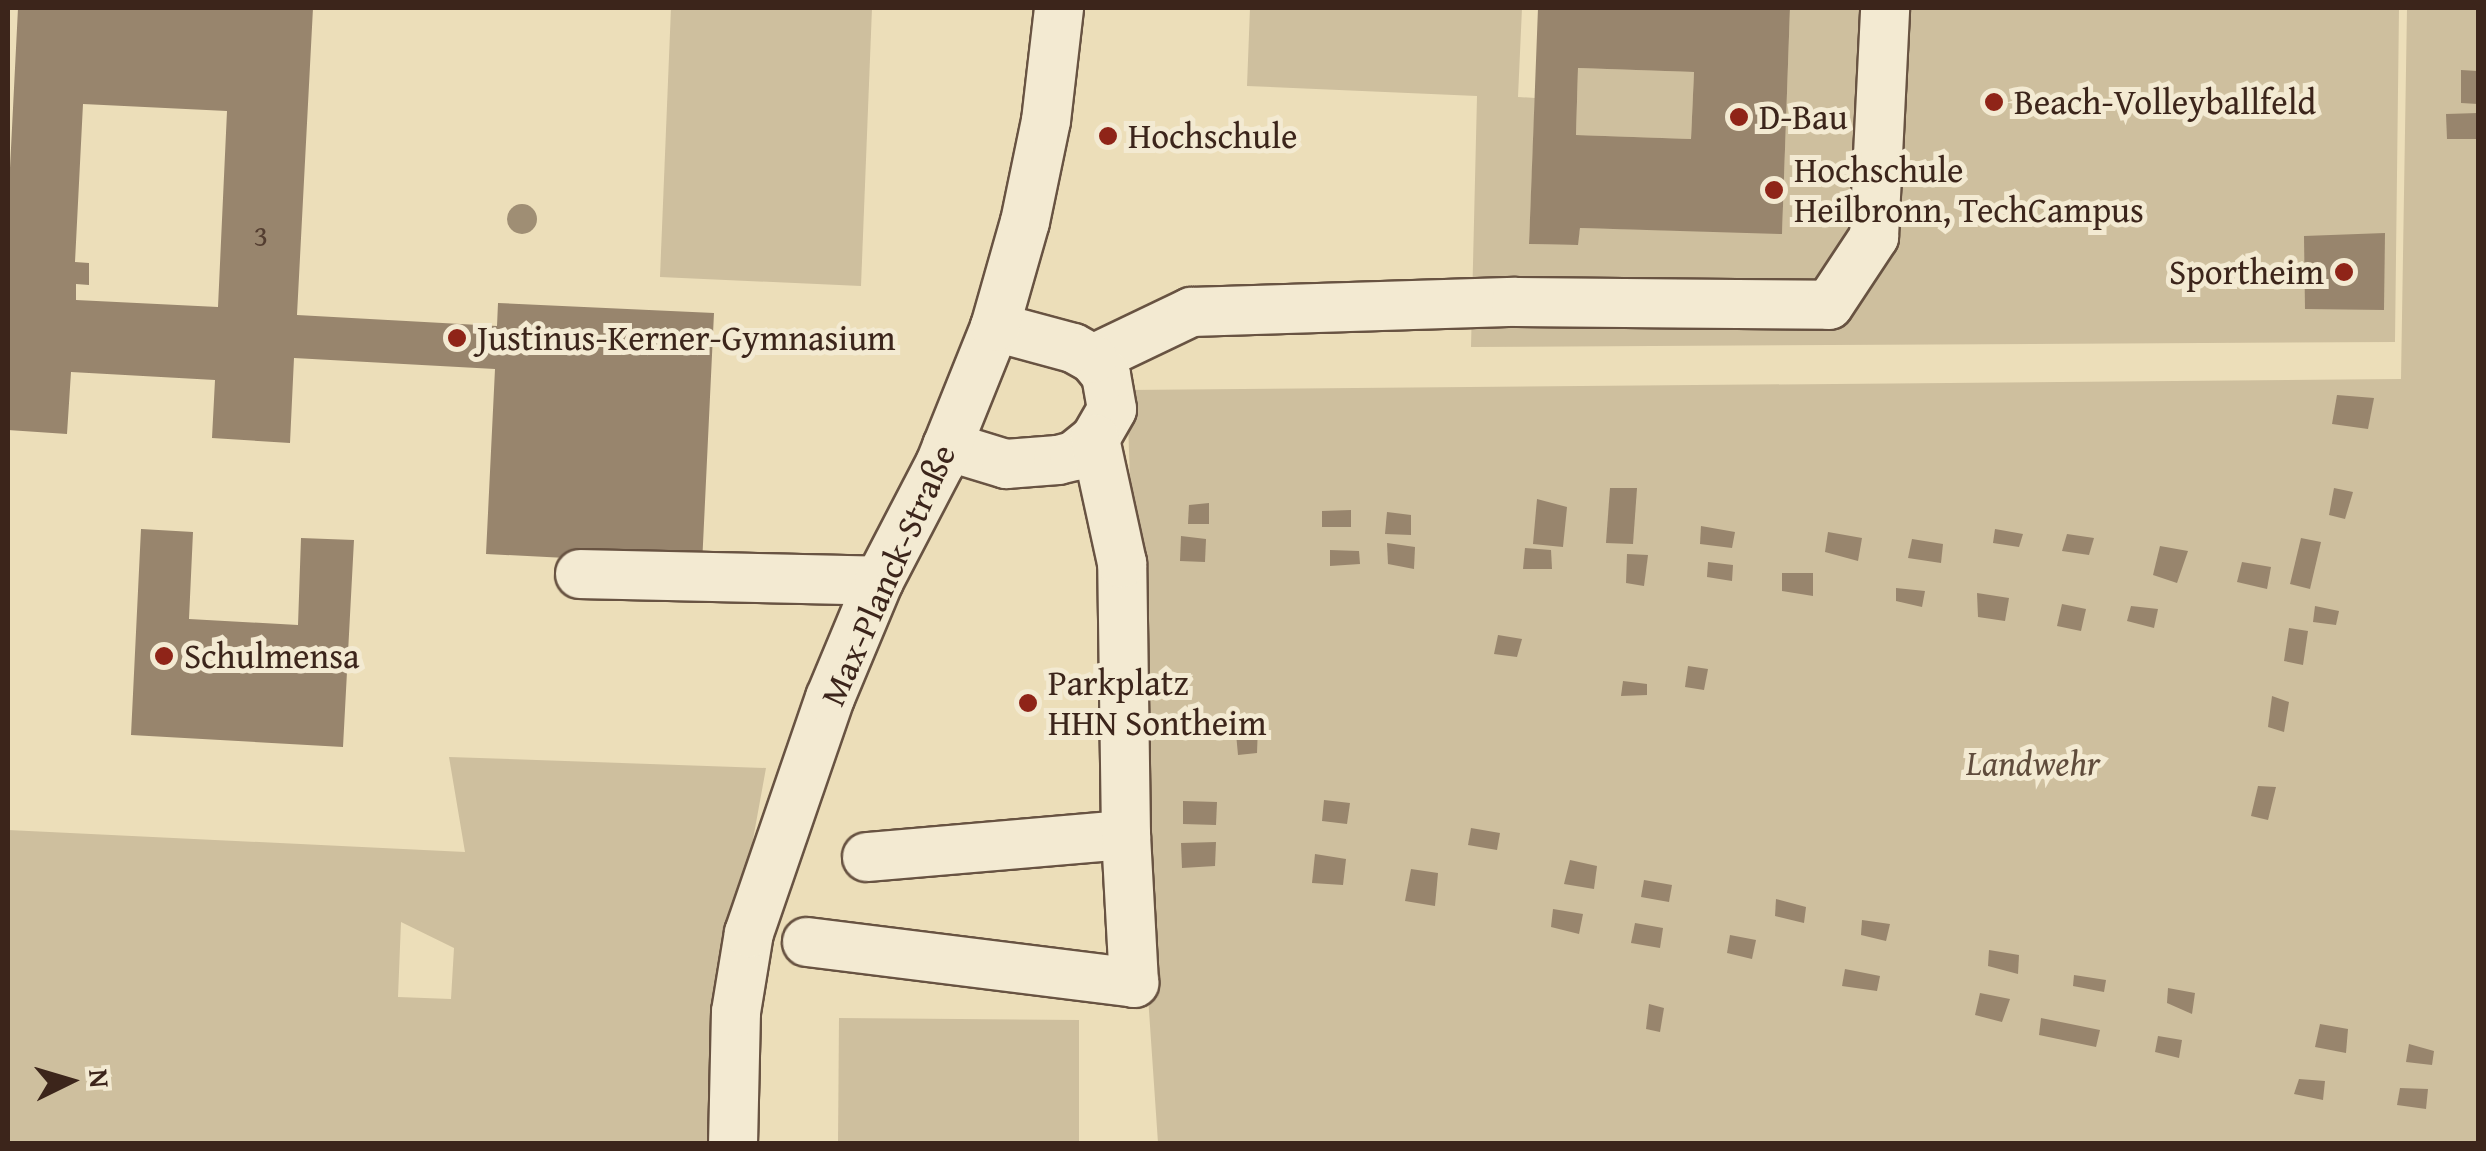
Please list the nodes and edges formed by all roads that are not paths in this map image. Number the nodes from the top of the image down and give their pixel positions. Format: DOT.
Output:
graph roads {
  1 [pos="1059,8"];
  2 [pos="1885,8"];
  3 [pos="995,327"];
  4 [pos="1093,359"];
  5 [pos="1095,439"];
  6 [pos="947,446"];
  7 [pos="580,574"];
  8 [pos="879,582"];
  9 [pos="1126,835"];
  10 [pos="867,858"];
  11 [pos="807,942"];
  12 [pos="734,1144"];
  1 -- 3 [label="street, Max-Planck-Straße"];
  2 -- 4 [label="street"];
  3 -- 4 [label="street"];
  3 -- 6 [label="street, Max-Planck-Straße"];
  4 -- 5 [label="street"];
  5 -- 6 [label="street"];
  5 -- 9 [label="street"];
  6 -- 8 [label="street, Max-Planck-Straße"];
  7 -- 8 [label="street"];
  8 -- 12 [label="street, Max-Planck-Straße"];
  9 -- 10 [label="street"];
  9 -- 11 [label="street"];
}
